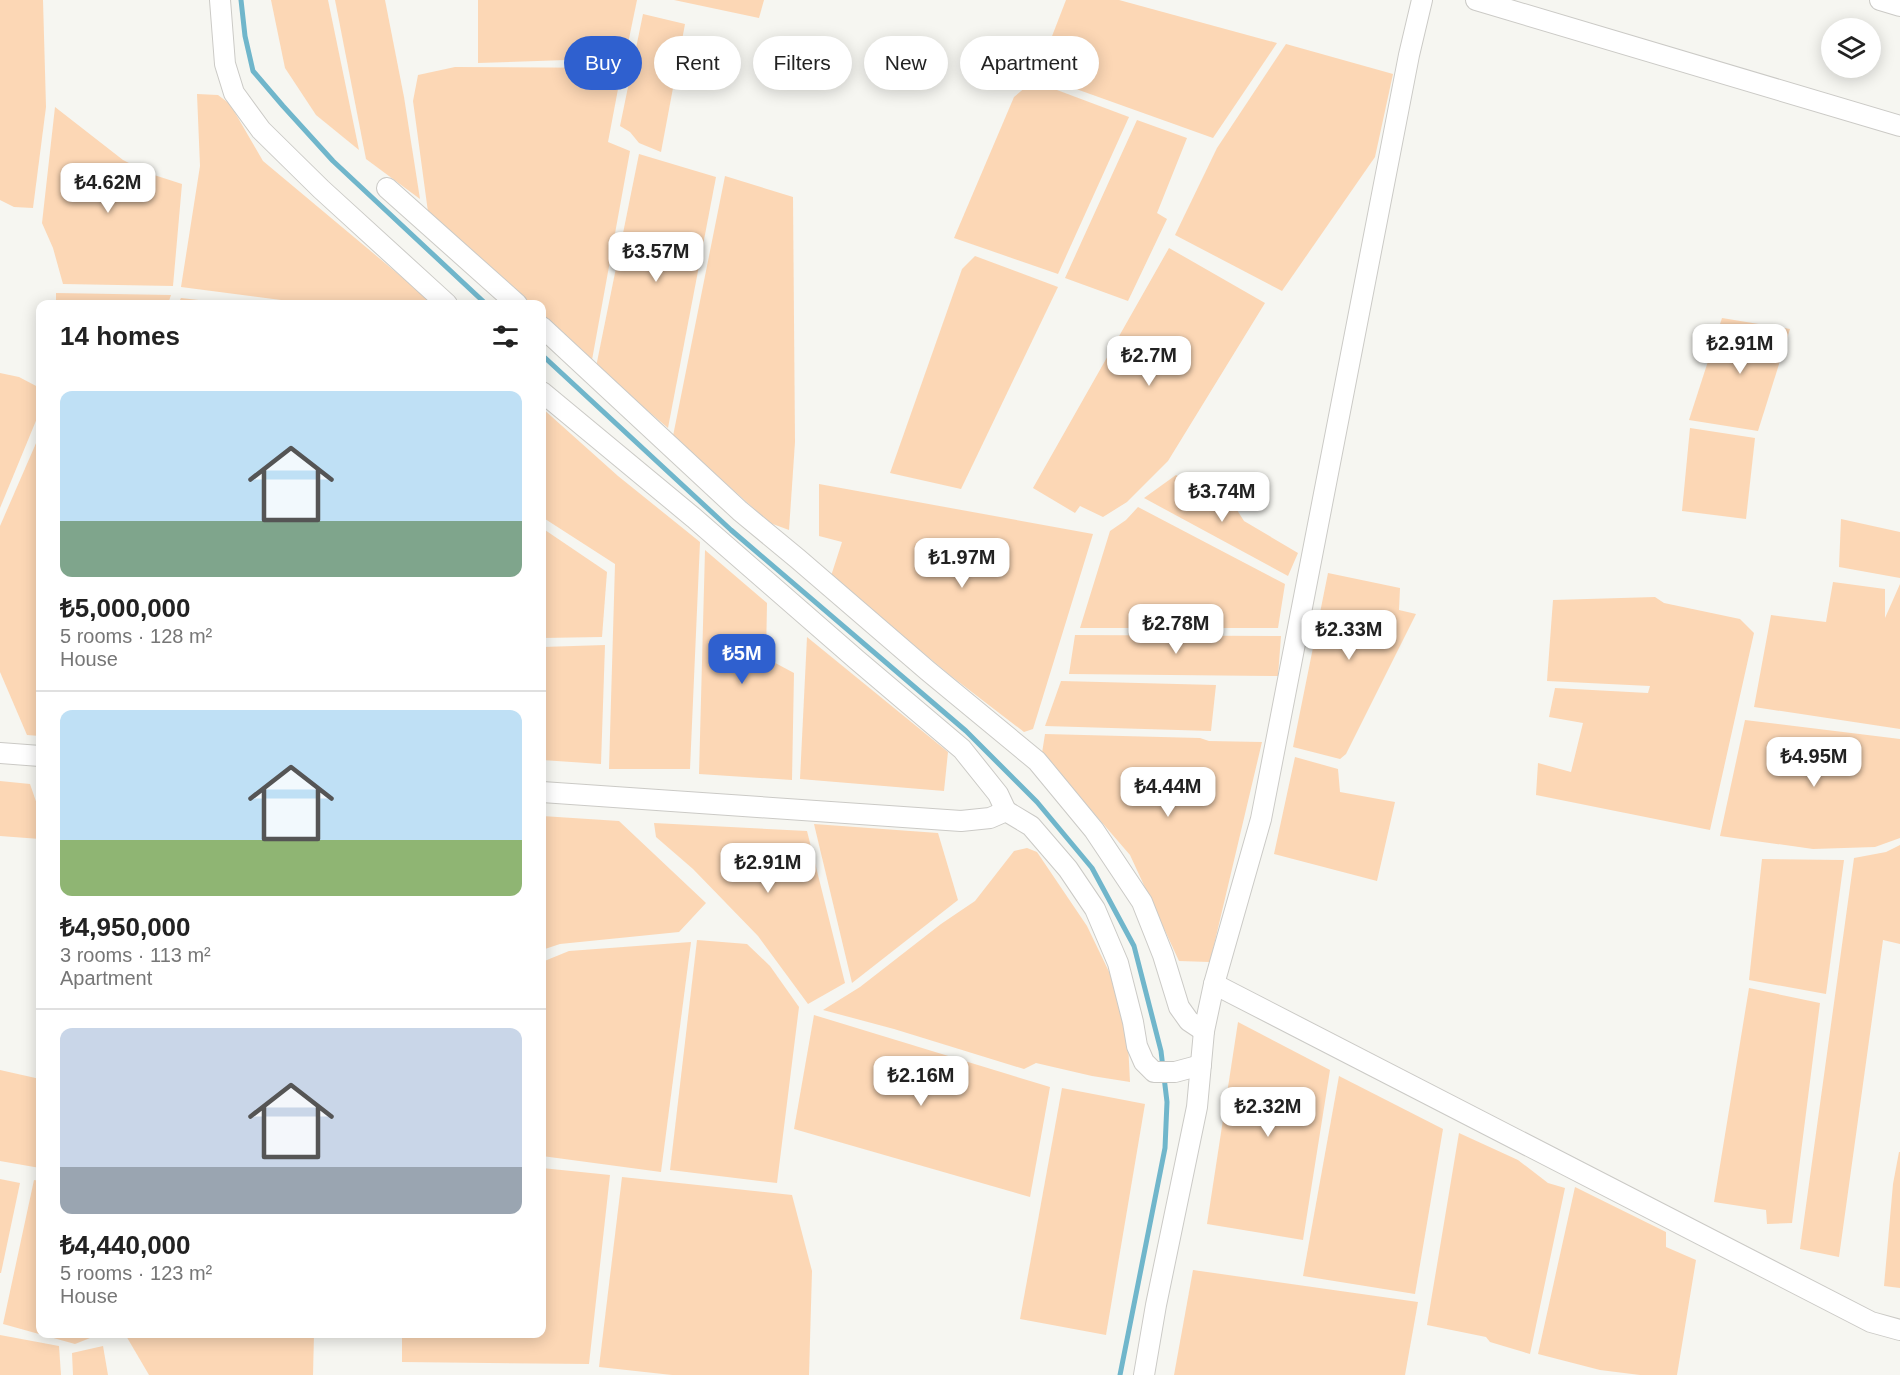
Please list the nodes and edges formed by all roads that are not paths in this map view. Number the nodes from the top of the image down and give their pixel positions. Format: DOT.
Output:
graph roads {
  1 [pos="219,0"];
  2 [pos="1422,0"];
  3 [pos="1476,0"];
  4 [pos="1880,0"];
  5 [pos="1900,6"];
  6 [pos="1900,126"];
  7 [pos="387,188"];
  8 [pos="443,300"];
  9 [pos="513,300"];
  10 [pos="546,331"];
  11 [pos="546,395"];
  12 [pos="0,753"];
  13 [pos="36,756"];
  14 [pos="546,792"];
  15 [pos="1006,811"];
  16 [pos="1214,984"];
  17 [pos="1204,1031"];
  18 [pos="1201,1065"];
  19 [pos="1900,1330"];
  20 [pos="1144,1375"];
  1 -- 8 [label="street"];
  2 -- 16 [label="street"];
  3 -- 6 [label="street"];
  4 -- 5 [label="street"];
  7 -- 9 [label="street"];
  10 -- 17 [label="street"];
  11 -- 15 [label="street"];
  12 -- 13 [label="street"];
  14 -- 15 [label="street"];
  15 -- 18 [label="street"];
  16 -- 17 [label="street"];
  16 -- 19 [label="street"];
  17 -- 18 [label="street"];
  18 -- 20 [label="street"];
}
